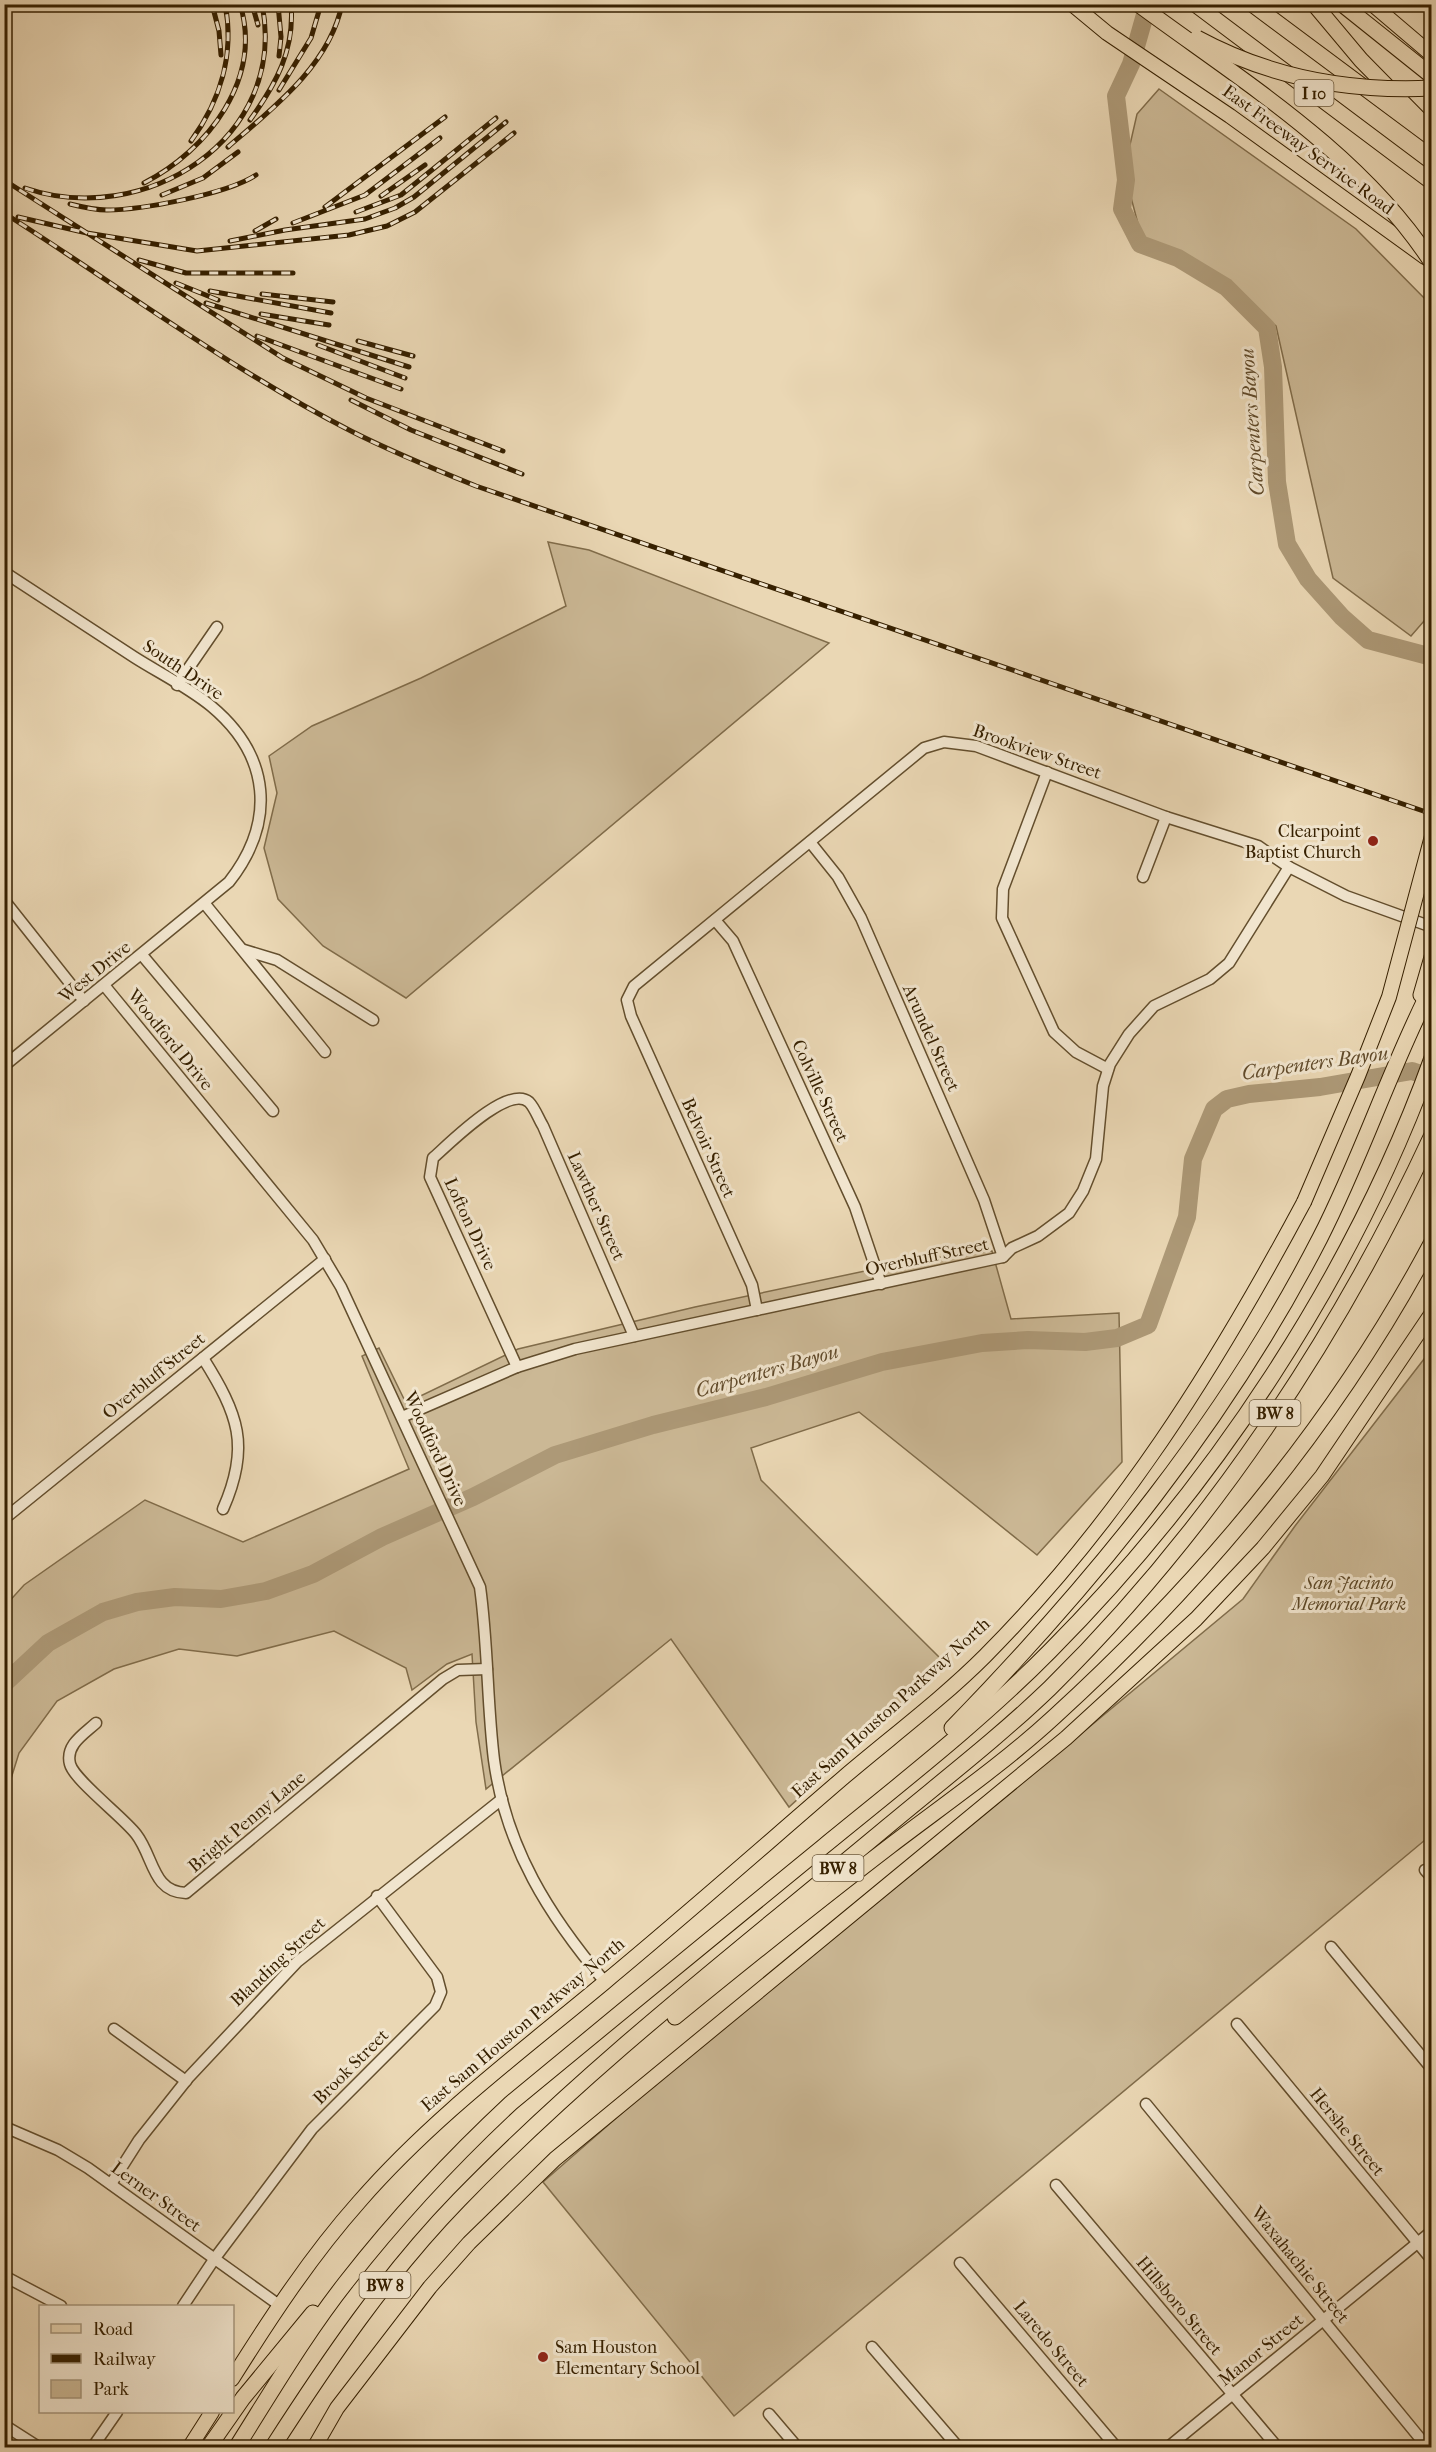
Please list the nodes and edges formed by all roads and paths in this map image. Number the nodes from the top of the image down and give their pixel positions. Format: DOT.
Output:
graph roads {
  1 [pos="1072,4"];
  2 [pos="1139,4"];
  3 [pos="1195,4"];
  4 [pos="1252,4"];
  5 [pos="1314,4"];
  6 [pos="1342,4"];
  7 [pos="1372,4"];
  8 [pos="1385,4"];
  9 [pos="1390,21"];
  10 [pos="1431,55"];
  11 [pos="1431,76"];
  12 [pos="1431,88"];
  13 [pos="1431,132"];
  14 [pos="1431,138"];
  15 [pos="1431,182"];
  16 [pos="1429,260"];
  17 [pos="4,573"];
  18 [pos="217,627"];
  19 [pos="177,685"];
  20 [pos="1047,772"];
  21 [pos="1166,817"];
  22 [pos="1431,836"];
  23 [pos="810,842"];
  24 [pos="1288,867"];
  25 [pos="1143,877"];
  26 [pos="4,900"];
  27 [pos="206,904"];
  28 [pos="715,920"];
  29 [pos="1431,927"];
  30 [pos="244,950"];
  31 [pos="142,955"];
  32 [pos="1431,957"];
  33 [pos="104,985"];
  34 [pos="1431,986"];
  35 [pos="627,1000"];
  36 [pos="84,1001"];
  37 [pos="373,1020"];
  38 [pos="1412,1025"];
  39 [pos="325,1052"];
  40 [pos="1431,1059"];
  41 [pos="4,1066"];
  42 [pos="1108,1069"];
  43 [pos="518,1098"];
  44 [pos="273,1111"];
  45 [pos="1431,1135"];
  46 [pos="1431,1242"];
  47 [pos="1003,1257"];
  48 [pos="325,1259"];
  49 [pos="881,1284"];
  50 [pos="758,1310"];
  51 [pos="1431,1313"];
  52 [pos="634,1336"];
  53 [pos="203,1358"];
  54 [pos="517,1367"];
  55 [pos="402,1418"];
  56 [pos="223,1509"];
  57 [pos="4,1519"];
  58 [pos="487,1669"];
  59 [pos="96,1723"];
  60 [pos="502,1799"];
  61 [pos="873,1806"];
  62 [pos="377,1896"];
  63 [pos="1331,1947"];
  64 [pos="604,1982"];
  65 [pos="1237,2024"];
  66 [pos="114,2029"];
  67 [pos="1431,2069"];
  68 [pos="186,2081"];
  69 [pos="1146,2104"];
  70 [pos="7,2128"];
  71 [pos="520,2141"];
  72 [pos="111,2184"];
  73 [pos="1056,2185"];
  74 [pos="387,2231"];
  75 [pos="1431,2231"];
  76 [pos="1417,2243"];
  77 [pos="215,2258"];
  78 [pos="1431,2260"];
  79 [pos="960,2263"];
  80 [pos="4,2276"];
  81 [pos="57,2305"];
  82 [pos="184,2305"];
  83 [pos="279,2305"];
  84 [pos="1323,2320"];
  85 [pos="872,2347"];
  86 [pos="234,2376"];
  87 [pos="1233,2394"];
  88 [pos="116,2413"];
  89 [pos="211,2413"];
  90 [pos="234,2413"];
  91 [pos="234,2413"];
  92 [pos="769,2414"];
  93 [pos="4,2425"];
  94 [pos="40,2448"];
  95 [pos="92,2448"];
  96 [pos="189,2448"];
  97 [pos="208,2448"];
  98 [pos="236,2448"];
  99 [pos="272,2448"];
  100 [pos="314,2448"];
  101 [pos="798,2448"];
  102 [pos="959,2448"];
  103 [pos="1117,2448"];
  104 [pos="1167,2448"];
  105 [pos="1278,2448"];
  106 [pos="1428,2448"];
  1 -- 16 [label="main road, East Freeway Service Road"];
  2 -- 12 [label="highway, bridge"];
  2 -- 16 [label="highway, bridge"];
  3 -- 15 [label="highway, I 10"];
  4 -- 14 [label="highway, I 10"];
  5 -- 13 [label="highway"];
  6 -- 11 [label="highway"];
  7 -- 9 [label="main road"];
  8 -- 9 [label="main road"];
  9 -- 10 [label="main road"];
  17 -- 19 [label="street, South Drive"];
  18 -- 19 [label="street"];
  19 -- 27 [label="street, South Drive"];
  20 -- 21 [label="street, Brookview Street"];
  20 -- 23 [label="street, Brookview Street"];
  20 -- 42 [label="street"];
  21 -- 24 [label="street, Brookview Street"];
  21 -- 25 [label="street"];
  22 -- 64 [label="main road, East Sam Houston Parkway North, bridge"];
  23 -- 28 [label="street, Brookview Street"];
  23 -- 47 [label="street, Arundel Street"];
  24 -- 29 [label="street, Brookview Street"];
  24 -- 42 [label="street, Overbluff Street"];
  26 -- 36 [label="street"];
  27 -- 30 [label="street"];
  27 -- 31 [label="street, West Drive"];
  28 -- 35 [label="street, Brookview Street"];
  28 -- 49 [label="street, Colville Street"];
  30 -- 37 [label="street"];
  30 -- 39 [label="street"];
  31 -- 33 [label="street, West Drive"];
  31 -- 44 [label="street"];
  32 -- 38 [label="highway"];
  33 -- 36 [label="street, West Drive"];
  33 -- 48 [label="street, Woodford Drive"];
  34 -- 38 [label="highway"];
  35 -- 50 [label="street, Belvoir Street"];
  36 -- 41 [label="street, West Drive"];
  38 -- 61 [label="highway"];
  40 -- 61 [label="highway, BW 8"];
  42 -- 47 [label="street, Overbluff Street"];
  43 -- 52 [label="street, Lawther Street"];
  43 -- 54 [label="street, Lofton Drive"];
  45 -- 71 [label="highway, BW 8"];
  46 -- 71 [label="highway"];
  47 -- 49 [label="street, Overbluff Street"];
  48 -- 53 [label="street, Overbluff Street"];
  48 -- 55 [label="street, Woodford Drive"];
  49 -- 50 [label="street, Overbluff Street"];
  50 -- 52 [label="street, Overbluff Street"];
  51 -- 100 [label="main road, BW 8"];
  52 -- 54 [label="street, Overbluff Street"];
  53 -- 56 [label="street"];
  53 -- 57 [label="street, Overbluff Street"];
  54 -- 55 [label="street, Overbluff Street"];
  55 -- 58 [label="street, Woodford Drive"];
  58 -- 59 [label="street, Bright Penny Lane"];
  58 -- 60 [label="street, Woodford Drive"];
  60 -- 62 [label="street, Blanding Street"];
  60 -- 64 [label="street, Woodford Drive"];
  61 -- 74 [label="highway, BW 8"];
  62 -- 68 [label="street, Blanding Street"];
  62 -- 77 [label="street, Brook Street"];
  63 -- 67 [label="street"];
  64 -- 83 [label="main road, East Sam Houston Parkway North"];
  65 -- 76 [label="street, Hershe Street"];
  66 -- 68 [label="street"];
  68 -- 72 [label="street, Blanding Street"];
  69 -- 84 [label="street, Waxahachie Street"];
  70 -- 72 [label="street, Lerner Street"];
  71 -- 99 [label="highway, BW 8"];
  72 -- 77 [label="street, Lerner Street"];
  73 -- 87 [label="street, Hillsboro Street"];
  74 -- 90 [label="highway"];
  74 -- 98 [label="highway, BW 8"];
  75 -- 76 [label="street, Manor Street"];
  76 -- 78 [label="street, Hershe Street"];
  76 -- 84 [label="street, Manor Street"];
  77 -- 82 [label="street, Brook Street"];
  77 -- 83 [label="street, Lerner Street"];
  79 -- 103 [label="street, Laredo Street"];
  80 -- 81 [label="street"];
  83 -- 86 [label="main road, East Sam Houston Parkway North"];
  84 -- 87 [label="street, Manor Street"];
  84 -- 106 [label="street, Waxahachie Street"];
  85 -- 102 [label="street"];
  87 -- 104 [label="street, Manor Street"];
  87 -- 105 [label="street, Hillsboro Street"];
  88 -- 95 [label="street"];
  89 -- 96 [label="main road"];
  91 -- 97 [label="highway"];
  92 -- 101 [label="street"];
  93 -- 94 [label="street"];
}
